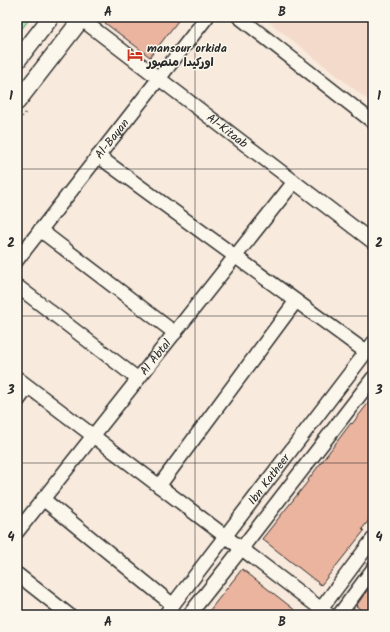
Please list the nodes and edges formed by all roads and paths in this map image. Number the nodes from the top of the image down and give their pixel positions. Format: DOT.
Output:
graph roads {
  1 [pos="51,17"];
  2 [pos="207,17"];
  3 [pos="239,17"];
  4 [pos="82,18"];
  5 [pos="17,61"];
  6 [pos="159,78"];
  7 [pos="17,102"];
  8 [pos="373,122"];
  9 [pos="98,156"];
  10 [pos="294,182"];
  11 [pos="40,230"];
  12 [pos="373,242"];
  13 [pos="235,256"];
  14 [pos="17,260"];
  15 [pos="17,286"];
  16 [pos="296,300"];
  17 [pos="174,333"];
  18 [pos="370,348"];
  19 [pos="17,378"];
  20 [pos="373,378"];
  21 [pos="138,379"];
  22 [pos="28,387"];
  23 [pos="17,402"];
  24 [pos="93,436"];
  25 [pos="159,486"];
  26 [pos="43,499"];
  27 [pos="17,532"];
  28 [pos="226,536"];
  29 [pos="373,539"];
  30 [pos="242,548"];
  31 [pos="373,569"];
  32 [pos="17,574"];
  33 [pos="169,610"];
  34 [pos="325,612"];
  35 [pos="69,615"];
  36 [pos="190,615"];
  37 [pos="339,615"];
  1 -- 5 [label="main road"];
  2 -- 6 [label="street, Al-Bayan"];
  3 -- 8 [label="street"];
  4 -- 6 [label="street, Al-Kitaab"];
  4 -- 7 [label="main road"];
  6 -- 9 [label="street, Al-Bayan"];
  6 -- 10 [label="street, Al-Kitaab"];
  9 -- 11 [label="street, Al-Bayan"];
  9 -- 13 [label="street"];
  10 -- 12 [label="street, Al-Kitaab"];
  10 -- 13 [label="street, Al Abtal"];
  11 -- 14 [label="street, Al-Bayan"];
  11 -- 17 [label="street"];
  13 -- 16 [label="street"];
  13 -- 17 [label="street, Al Abtal"];
  15 -- 21 [label="street"];
  16 -- 18 [label="street"];
  16 -- 25 [label="street"];
  17 -- 21 [label="street, Al Abtal"];
  18 -- 28 [label="street, Ibn Katheer"];
  19 -- 22 [label="street"];
  20 -- 30 [label="street, Ibn Katheer"];
  21 -- 24 [label="street, Al Abtal"];
  22 -- 23 [label="street"];
  22 -- 24 [label="street"];
  24 -- 25 [label="street"];
  24 -- 26 [label="street, Al Abtal"];
  25 -- 28 [label="street"];
  26 -- 27 [label="street, Al Abtal"];
  26 -- 33 [label="street"];
  28 -- 30 [label="street"];
  28 -- 33 [label="street, Ibn Katheer"];
  29 -- 34 [label="street"];
  30 -- 34 [label="street"];
  30 -- 36 [label="street, Ibn Katheer"];
  31 -- 37 [label="street"];
  32 -- 35 [label="street"];
}
